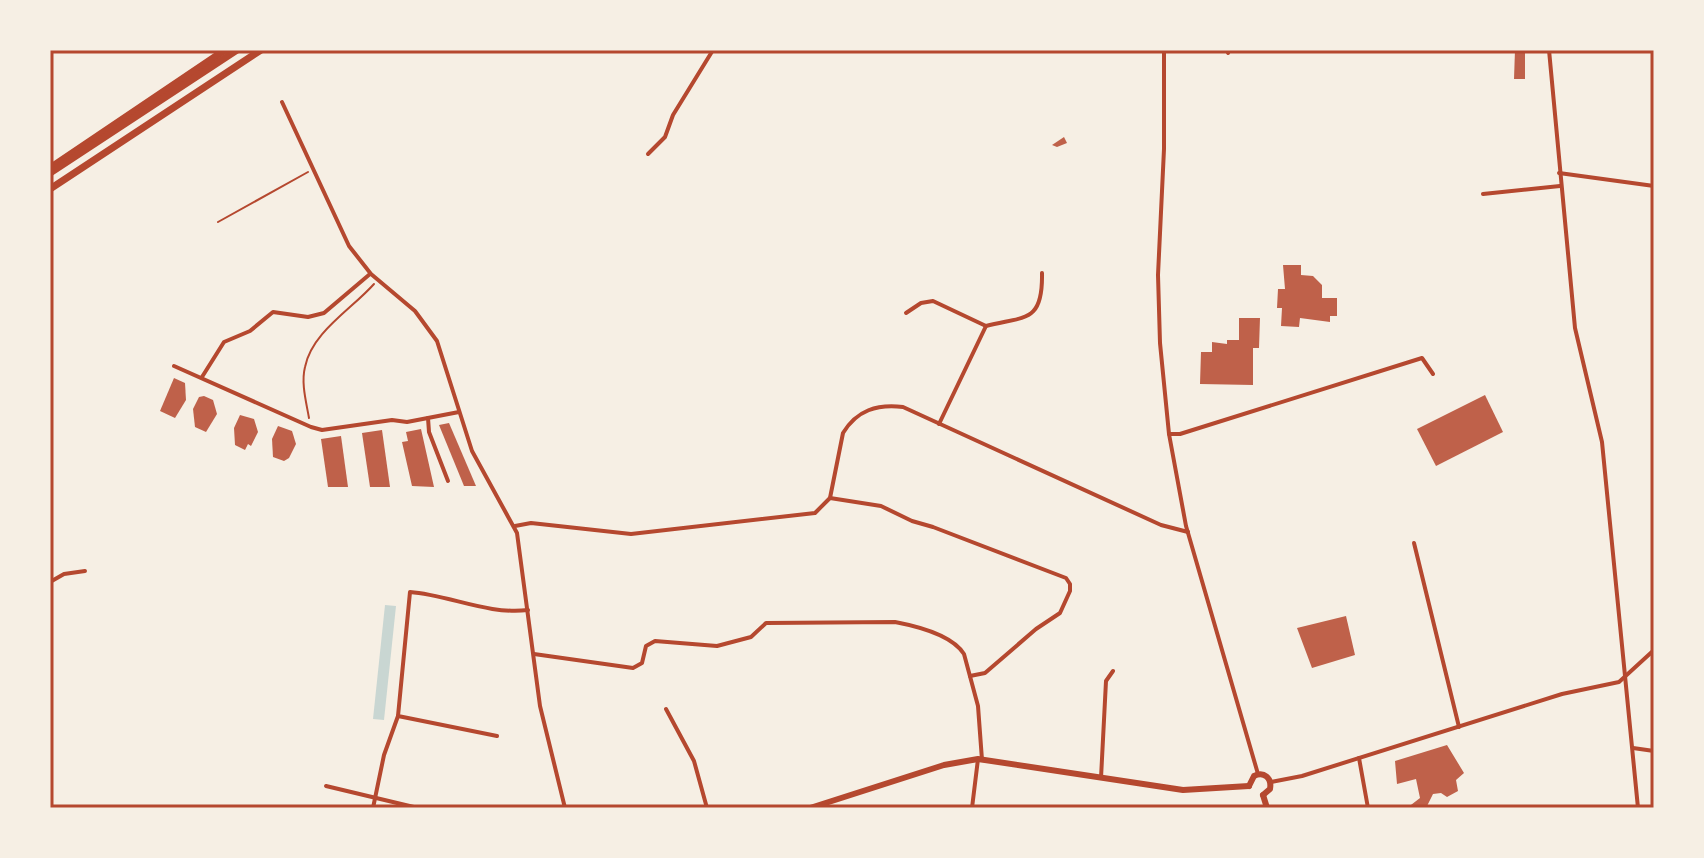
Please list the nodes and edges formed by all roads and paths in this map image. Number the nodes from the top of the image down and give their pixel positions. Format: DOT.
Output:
graph roads {
  1 [pos="225,50"];
  2 [pos="237,50"];
  3 [pos="261,50"];
  4 [pos="713,50"];
  5 [pos="1164,50"];
  6 [pos="1549,50"];
  7 [pos="282,102"];
  8 [pos="648,154"];
  9 [pos="50,170"];
  10 [pos="312,170"];
  11 [pos="1559,173"];
  12 [pos="1561,186"];
  13 [pos="1654,186"];
  14 [pos="50,189"];
  15 [pos="1483,194"];
  16 [pos="218,222"];
  17 [pos="1042,273"];
  18 [pos="371,274"];
  19 [pos="377,280"];
  20 [pos="906,313"];
  21 [pos="986,326"];
  22 [pos="174,366"];
  23 [pos="1433,374"];
  24 [pos="202,377"];
  25 [pos="459,412"];
  26 [pos="428,418"];
  27 [pos="939,424"];
  28 [pos="311,427"];
  29 [pos="1169,434"];
  30 [pos="448,481"];
  31 [pos="830,498"];
  32 [pos="515,526"];
  33 [pos="1188,532"];
  34 [pos="1414,543"];
  35 [pos="85,571"];
  36 [pos="50,582"];
  37 [pos="528,610"];
  38 [pos="1654,650"];
  39 [pos="534,654"];
  40 [pos="1113,671"];
  41 [pos="970,676"];
  42 [pos="1626,677"];
  43 [pos="666,709"];
  44 [pos="398,716"];
  45 [pos="1459,727"];
  46 [pos="497,736"];
  47 [pos="1633,748"];
  48 [pos="1654,751"];
  49 [pos="1359,758"];
  50 [pos="980,760"];
  51 [pos="1258,774"];
  52 [pos="1101,778"];
  53 [pos="1271,782"];
  54 [pos="326,786"];
  55 [pos="1249,786"];
  56 [pos="1263,795"];
  57 [pos="375,798"];
  58 [pos="373,808"];
  59 [pos="418,808"];
  60 [pos="565,808"];
  61 [pos="707,808"];
  62 [pos="810,808"];
  63 [pos="972,808"];
  64 [pos="1267,808"];
  65 [pos="1368,808"];
  66 [pos="1638,808"];
  1 -- 9 [label="highway"];
  2 -- 9 [label="highway"];
  3 -- 14 [label="highway"];
  4 -- 8 [label="street"];
  5 -- 29 [label="street"];
  6 -- 11 [label="street"];
  7 -- 10 [label="street"];
  10 -- 16 [label="path"];
  10 -- 18 [label="street"];
  11 -- 12 [label="street"];
  11 -- 13 [label="street"];
  12 -- 15 [label="street"];
  12 -- 42 [label="street"];
  17 -- 21 [label="street"];
  18 -- 19 [label="street"];
  18 -- 24 [label="street"];
  19 -- 25 [label="street"];
  19 -- 28 [label="path"];
  20 -- 21 [label="street"];
  21 -- 27 [label="street"];
  22 -- 24 [label="street"];
  23 -- 29 [label="street"];
  24 -- 28 [label="street"];
  25 -- 26 [label="street"];
  25 -- 32 [label="street"];
  26 -- 28 [label="street"];
  26 -- 30 [label="street"];
  27 -- 31 [label="street"];
  27 -- 33 [label="street"];
  29 -- 33 [label="street"];
  31 -- 32 [label="street"];
  31 -- 41 [label="street"];
  32 -- 37 [label="street"];
  33 -- 51 [label="street"];
  34 -- 45 [label="street"];
  35 -- 36 [label="street"];
  37 -- 39 [label="street"];
  37 -- 44 [label="street"];
  38 -- 42 [label="street"];
  39 -- 41 [label="street"];
  39 -- 60 [label="street"];
  40 -- 52 [label="street"];
  41 -- 50 [label="street"];
  42 -- 45 [label="street"];
  42 -- 47 [label="street"];
  43 -- 61 [label="street"];
  44 -- 46 [label="street"];
  44 -- 57 [label="street"];
  45 -- 49 [label="street"];
  47 -- 48 [label="street"];
  47 -- 66 [label="street"];
  49 -- 53 [label="street"];
  49 -- 65 [label="street"];
  50 -- 52 [label="street"];
  50 -- 62 [label="street"];
  50 -- 63 [label="street"];
  51 -- 53 [label="street"];
  51 -- 55 [label="street"];
  52 -- 55 [label="street"];
  53 -- 56 [label="street"];
  54 -- 57 [label="street"];
  55 -- 56 [label="street"];
  56 -- 64 [label="street"];
  57 -- 58 [label="street"];
  57 -- 59 [label="street"];
}
